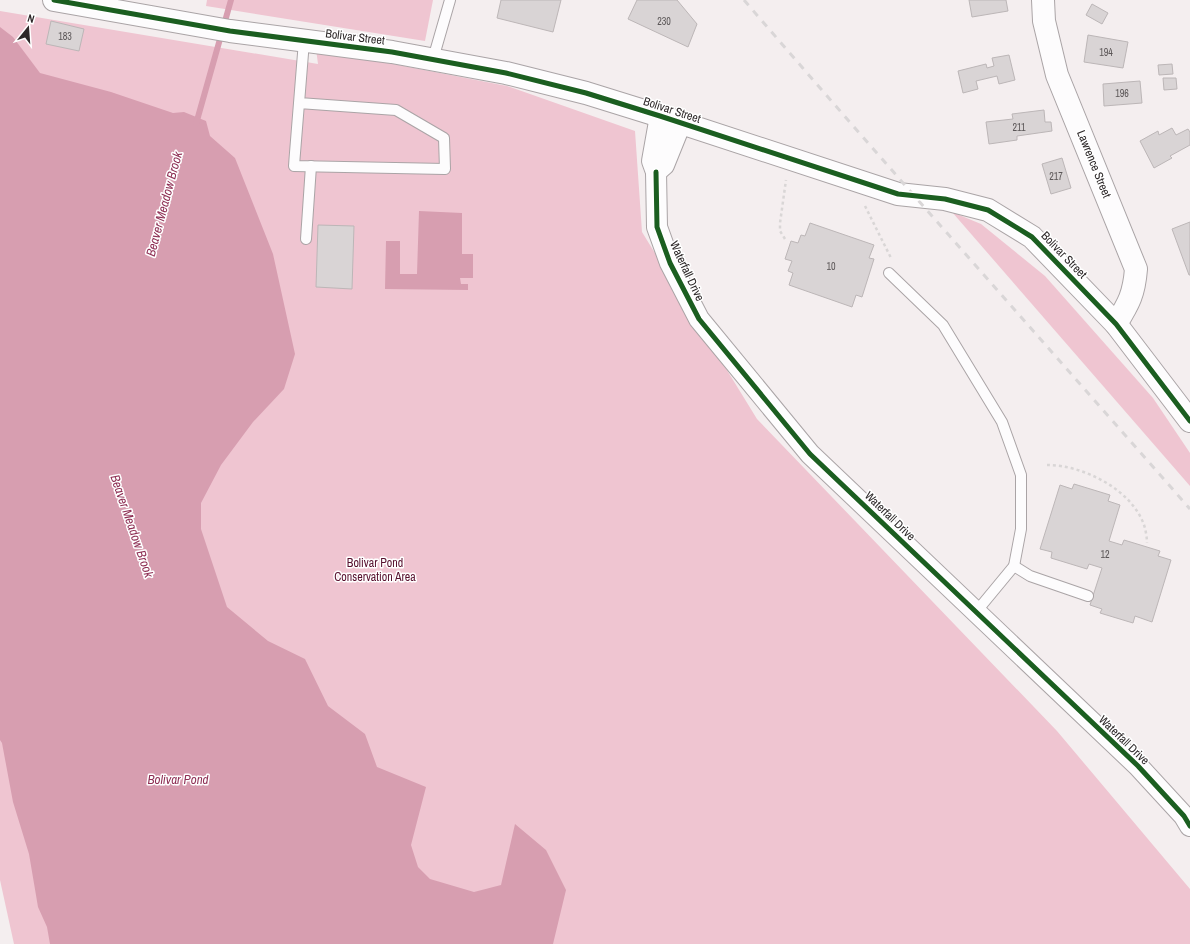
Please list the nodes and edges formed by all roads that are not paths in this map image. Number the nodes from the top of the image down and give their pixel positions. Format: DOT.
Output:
graph roads {
  1 [pos="54,0"];
  2 [pos="450,0"];
  3 [pos="1042,0"];
  4 [pos="304,41"];
  5 [pos="433,59"];
  6 [pos="299,103"];
  7 [pos="660,116"];
  8 [pos="681,123"];
  9 [pos="311,166"];
  10 [pos="656,172"];
  11 [pos="306,239"];
  12 [pos="889,273"];
  13 [pos="1116,324"];
  14 [pos="1190,421"];
  15 [pos="1014,566"];
  16 [pos="1088,596"];
  17 [pos="976,612"];
  18 [pos="1188,819"];
  1 -- 4 [label="street, Bolivar Street"];
  2 -- 5 [label="lane"];
  3 -- 13 [label="street, Lawrence Street"];
  4 -- 5 [label="street, Bolivar Street"];
  4 -- 6 [label="lane"];
  5 -- 7 [label="street, Bolivar Street"];
  6 -- 9 [label="lane"];
  6 -- 9 [label="lane"];
  7 -- 8 [label="street, Bolivar Street"];
  7 -- 10 [label="street, Waterfall Drive"];
  8 -- 10 [label="street"];
  8 -- 13 [label="street, Bolivar Street"];
  9 -- 11 [label="lane"];
  10 -- 17 [label="street, Waterfall Drive"];
  12 -- 15 [label="lane"];
  13 -- 14 [label="street, Bolivar Street"];
  15 -- 16 [label="lane"];
  15 -- 17 [label="lane"];
  17 -- 18 [label="street, Waterfall Drive"];
}
